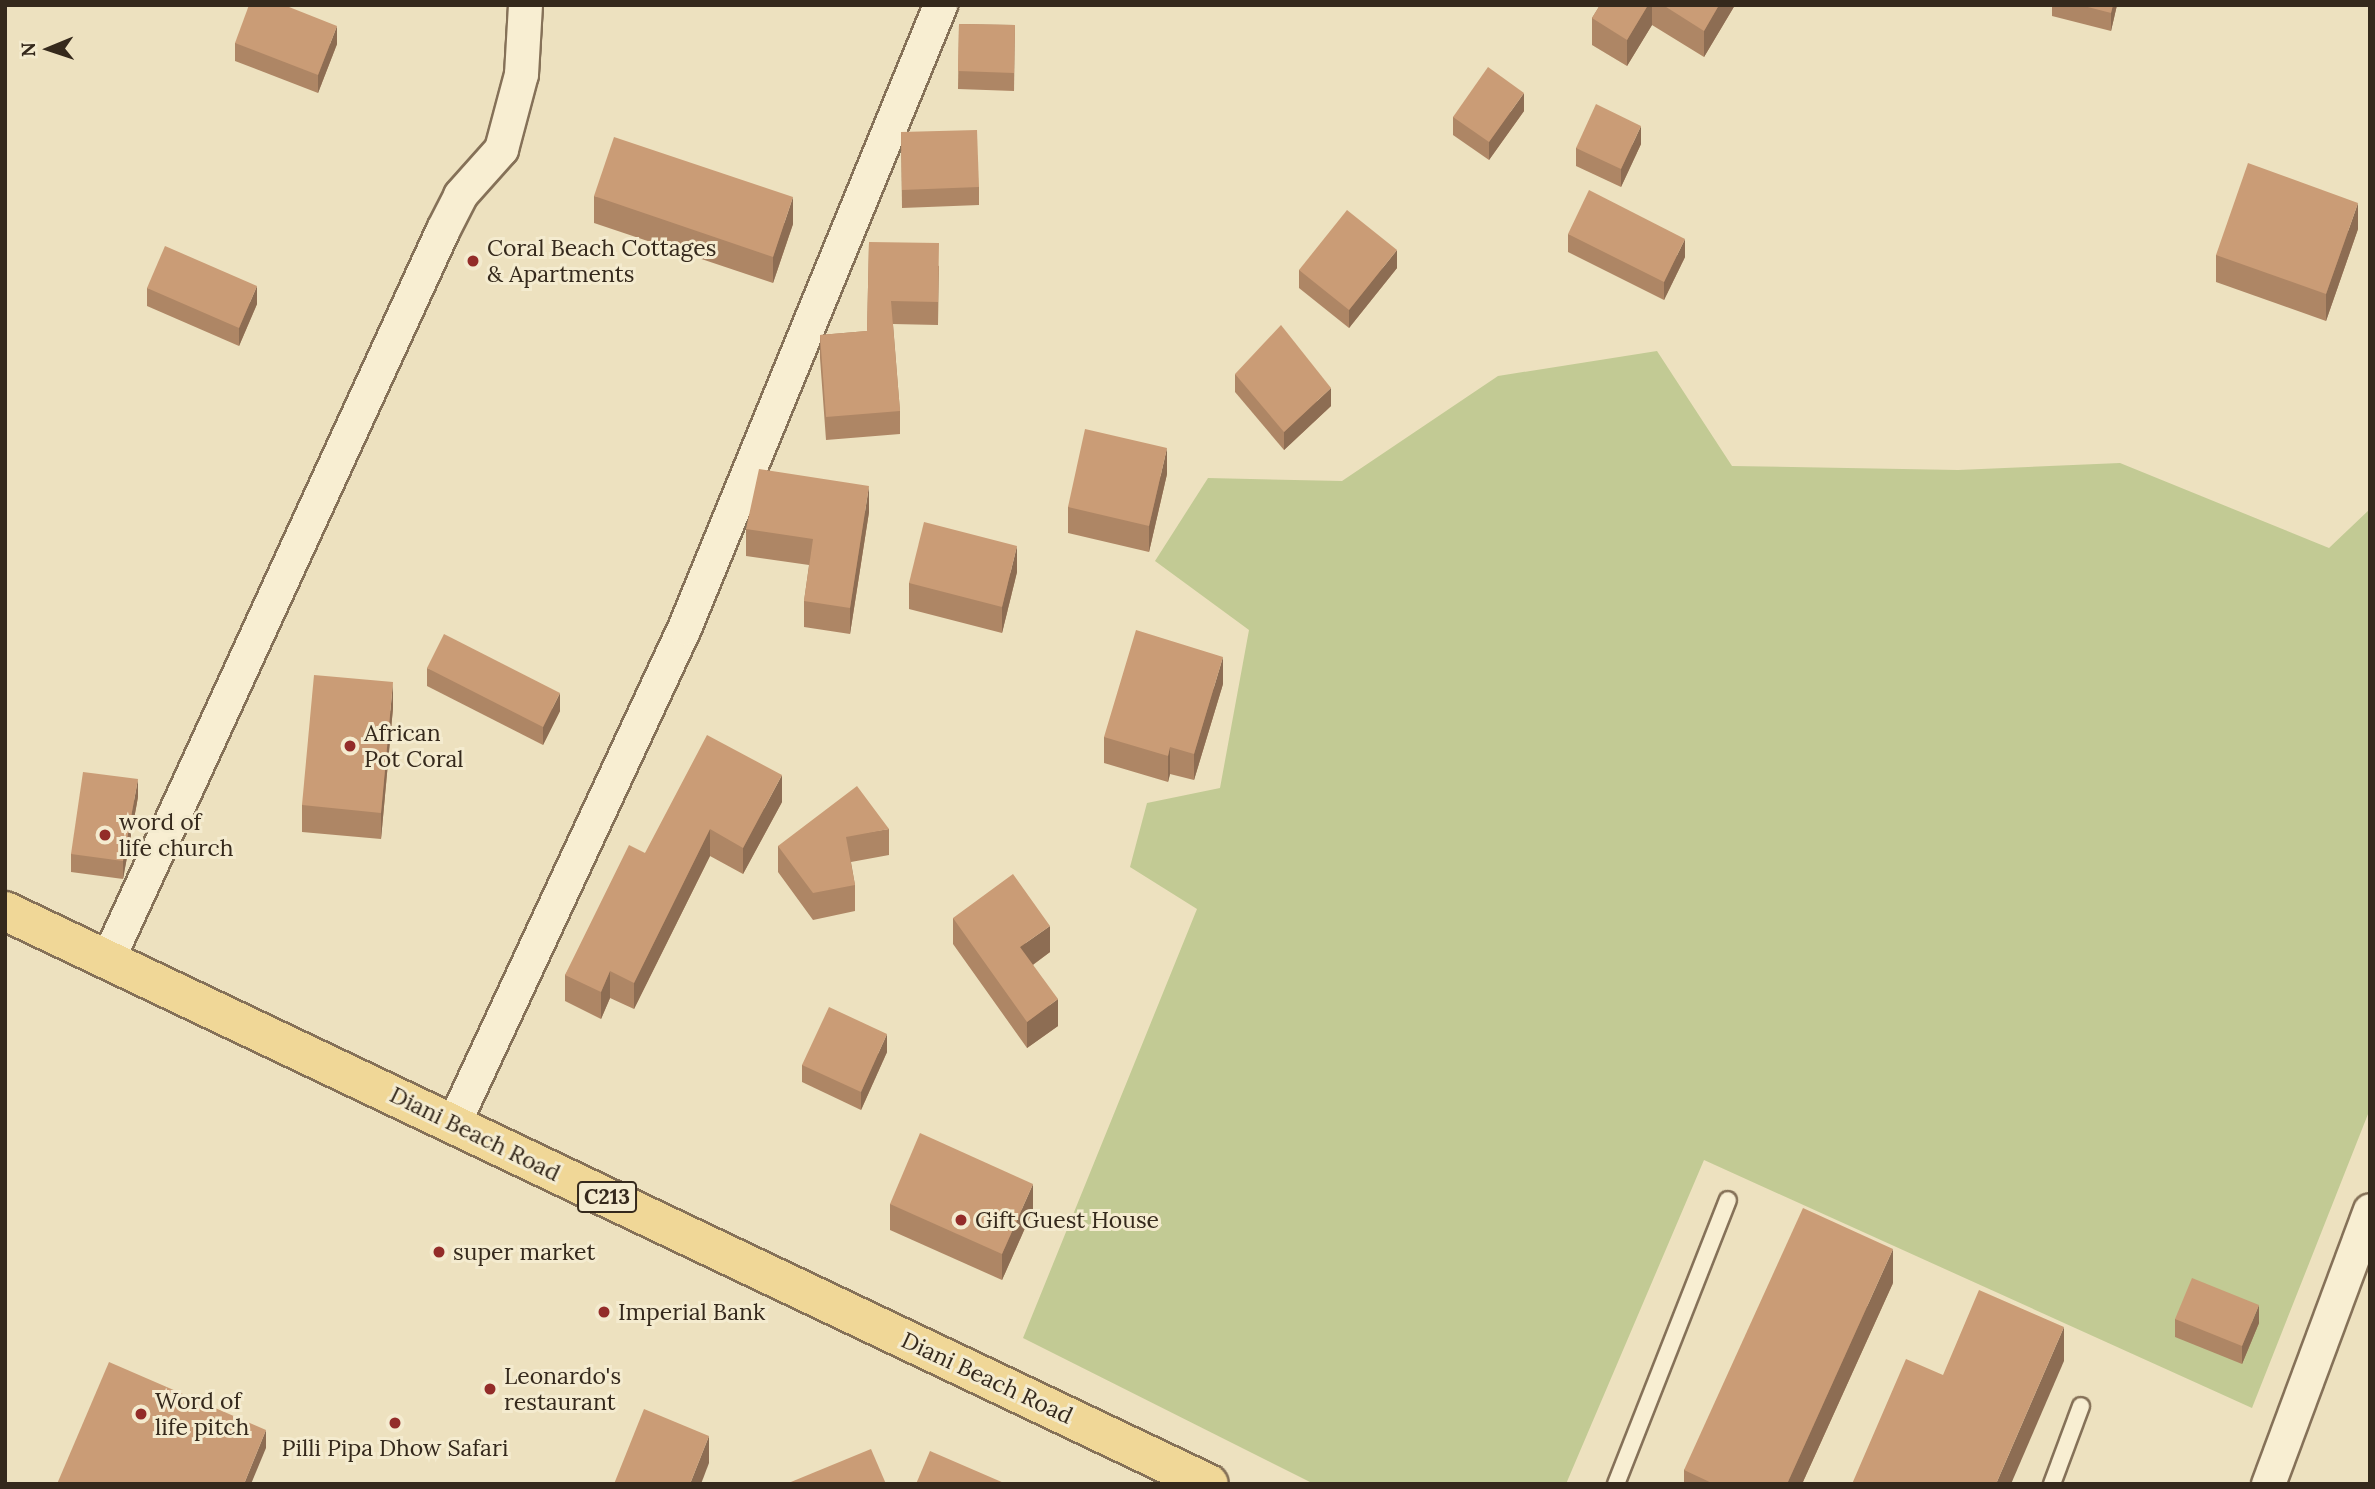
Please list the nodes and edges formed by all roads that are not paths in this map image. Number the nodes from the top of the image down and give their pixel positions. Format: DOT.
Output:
graph roads {
  1 [pos="525,5"];
  2 [pos="940,5"];
  3 [pos="5,911"];
  4 [pos="108,958"];
  5 [pos="453,1124"];
  6 [pos="1728,1200"];
  7 [pos="2370,1210"];
  8 [pos="2081,1406"];
  9 [pos="1209,1484"];
  10 [pos="1616,1484"];
  11 [pos="2052,1484"];
  12 [pos="2268,1484"];
  1 -- 4 [label="street"];
  2 -- 5 [label="street"];
  3 -- 4 [label="main road, Diani Beach Road / C213"];
  4 -- 5 [label="main road, Diani Beach Road / C213"];
  5 -- 9 [label="main road, Diani Beach Road / C213"];
  6 -- 10 [label="lane"];
  7 -- 12 [label="street"];
  8 -- 11 [label="lane"];
}
